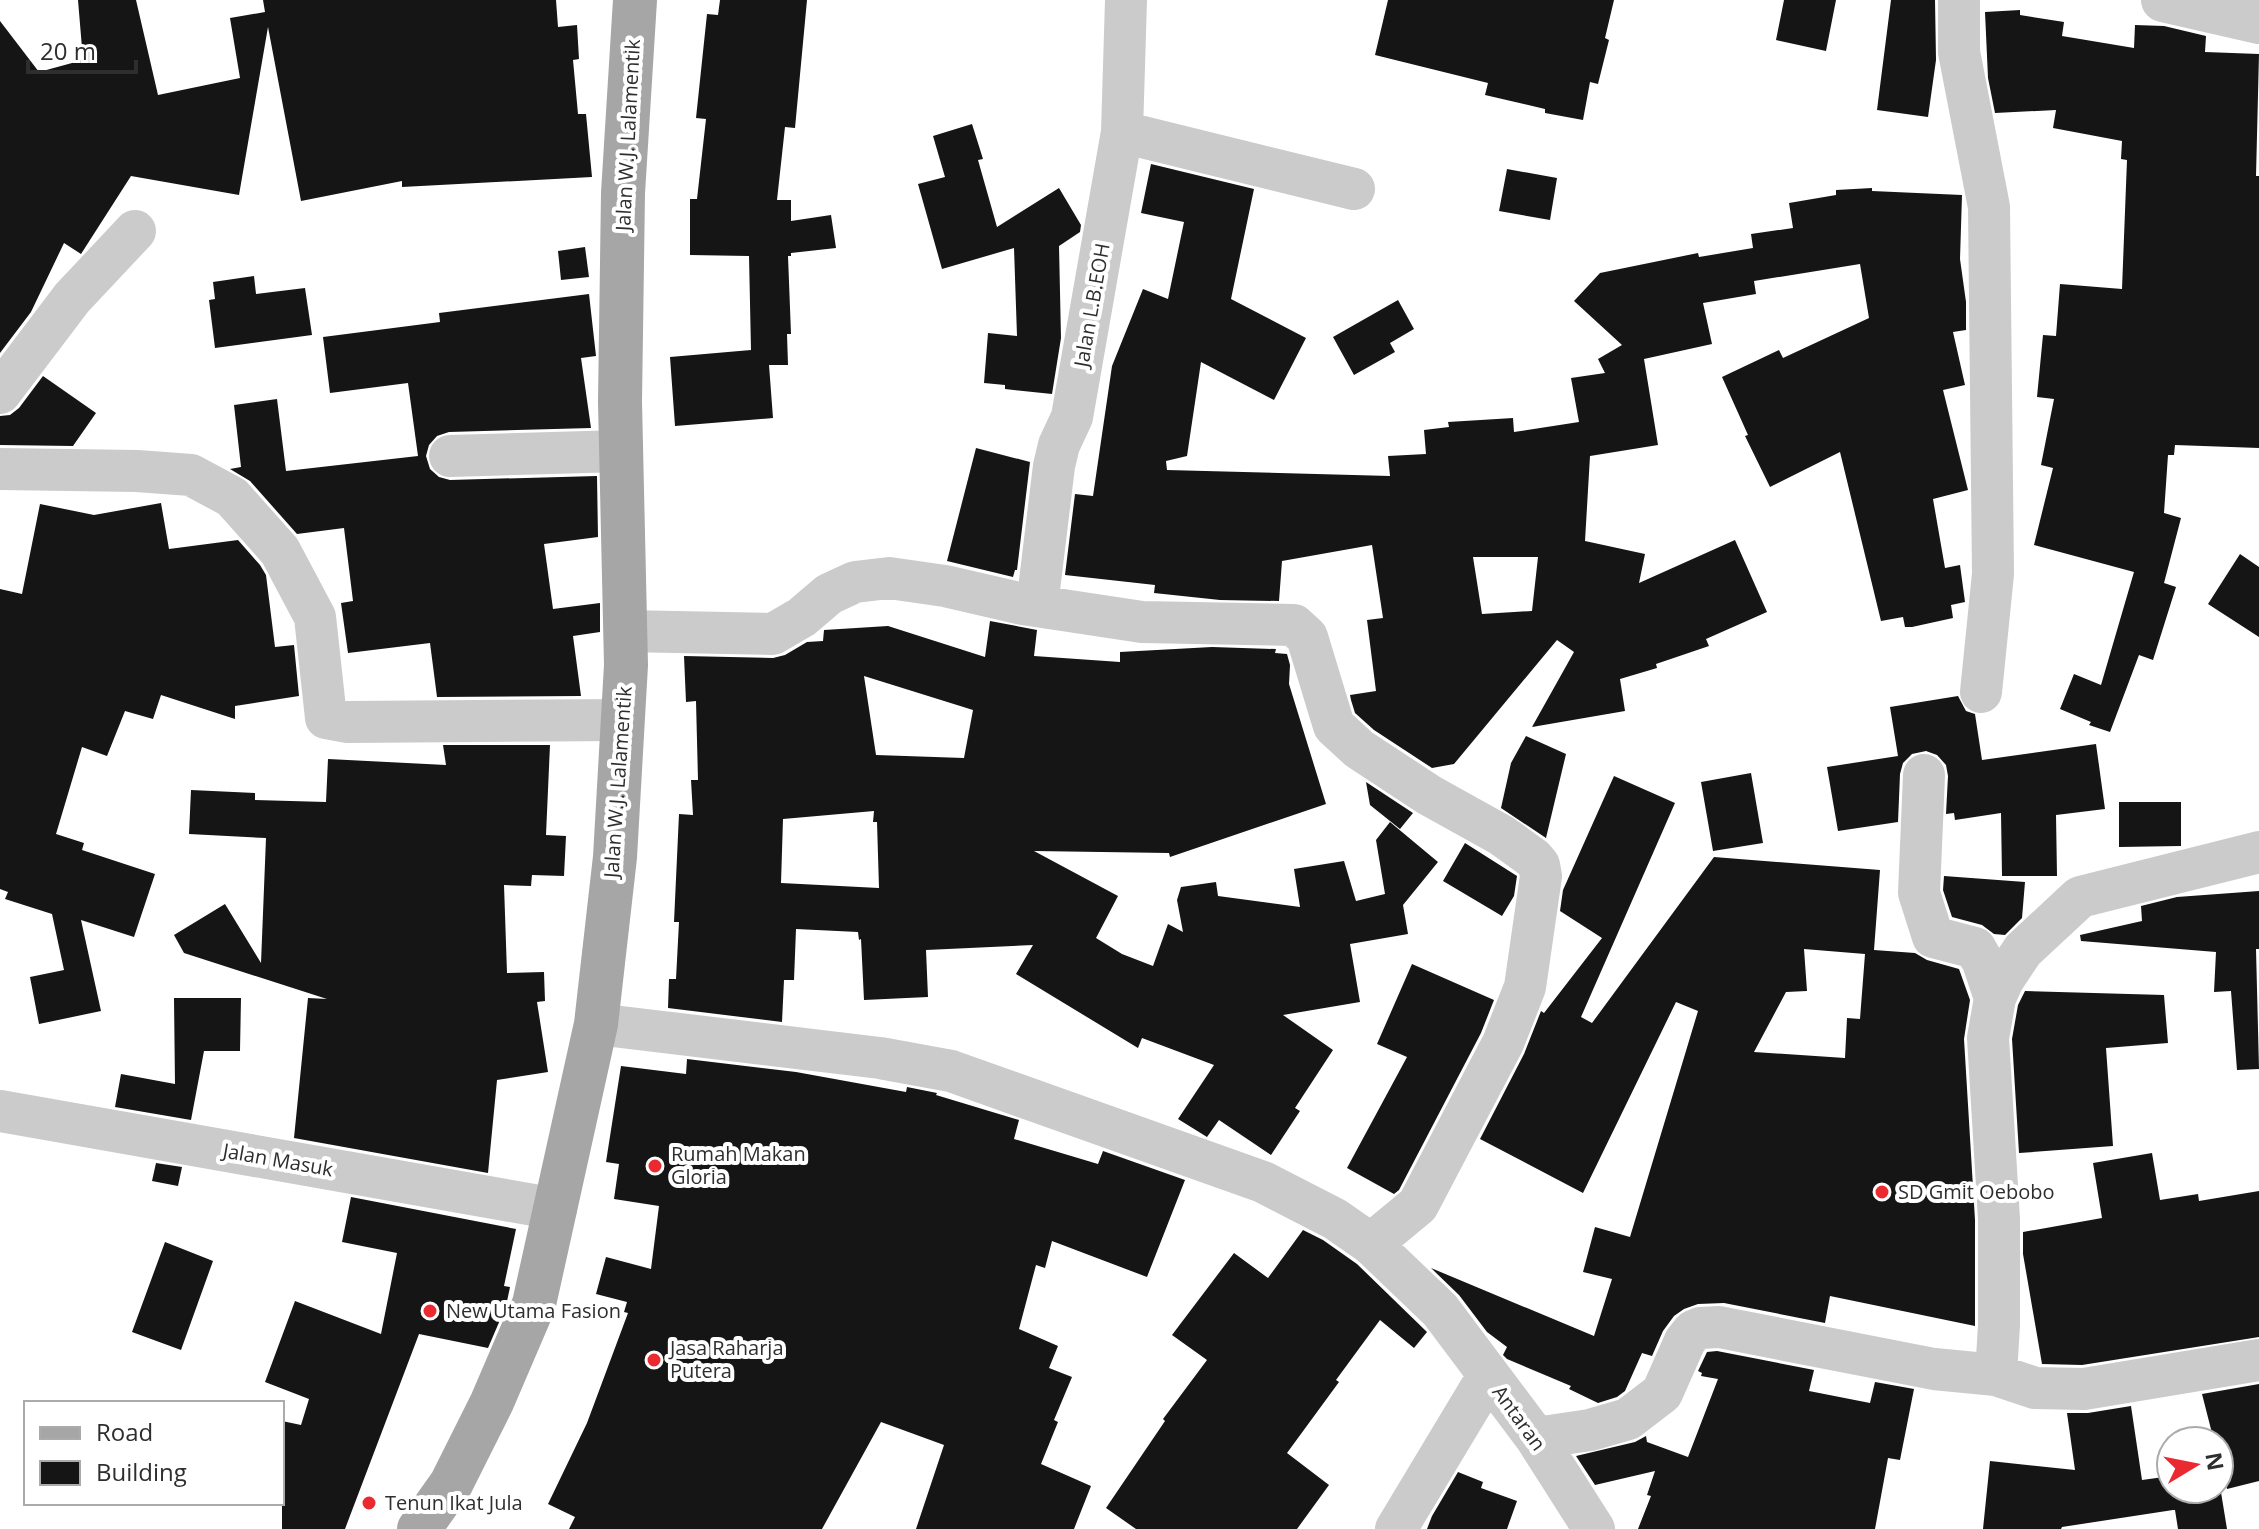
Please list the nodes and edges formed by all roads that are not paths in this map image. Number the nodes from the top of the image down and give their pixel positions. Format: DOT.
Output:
graph roads {
  1 [pos="635,0"];
  2 [pos="1126,0"];
  3 [pos="1959,0"];
  4 [pos="2163,0"];
  5 [pos="2259,22"];
  6 [pos="1122,132"];
  7 [pos="1354,189"];
  8 [pos="135,231"];
  9 [pos="0,393"];
  10 [pos="621,451"];
  11 [pos="450,456"];
  12 [pos="0,469"];
  13 [pos="1037,606"];
  14 [pos="625,631"];
  15 [pos="1981,692"];
  16 [pos="623,720"];
  17 [pos="1924,775"];
  18 [pos="2259,852"];
  19 [pos="1995,998"];
  20 [pos="596,1024"];
  21 [pos="0,1111"];
  22 [pos="556,1209"];
  23 [pos="1371,1244"];
  24 [pos="2259,1360"];
  25 [pos="1996,1375"];
  26 [pos="1488,1376"];
  27 [pos="1536,1438"];
  28 [pos="419,1529"];
  29 [pos="1396,1529"];
  30 [pos="1594,1529"];
  1 -- 10 [label="main road, Jalan W.J. Lalamentik"];
  2 -- 6 [label="street, Jalan L.B.EOH"];
  3 -- 15 [label="street"];
  4 -- 5 [label="street"];
  6 -- 7 [label="street"];
  6 -- 13 [label="street, Jalan L.B.EOH"];
  8 -- 9 [label="street"];
  10 -- 11 [label="street"];
  10 -- 14 [label="main road, Jalan W.J. Lalamentik"];
  12 -- 16 [label="street"];
  13 -- 14 [label="street"];
  13 -- 23 [label="street"];
  14 -- 16 [label="main road, Jalan W.J. Lalamentik"];
  16 -- 20 [label="main road, Jalan W.J. Lalamentik"];
  17 -- 19 [label="street"];
  18 -- 19 [label="street"];
  19 -- 25 [label="street"];
  20 -- 22 [label="main road, Jalan W.J. Lalamentik"];
  20 -- 23 [label="street"];
  21 -- 22 [label="street, Jalan Masuk"];
  22 -- 28 [label="main road, Jalan W.J. Lalamentik"];
  23 -- 26 [label="street"];
  24 -- 25 [label="street"];
  25 -- 27 [label="street"];
  26 -- 27 [label="street, Antaran"];
  26 -- 29 [label="street, Antaran"];
  27 -- 30 [label="street, Antaran"];
}
